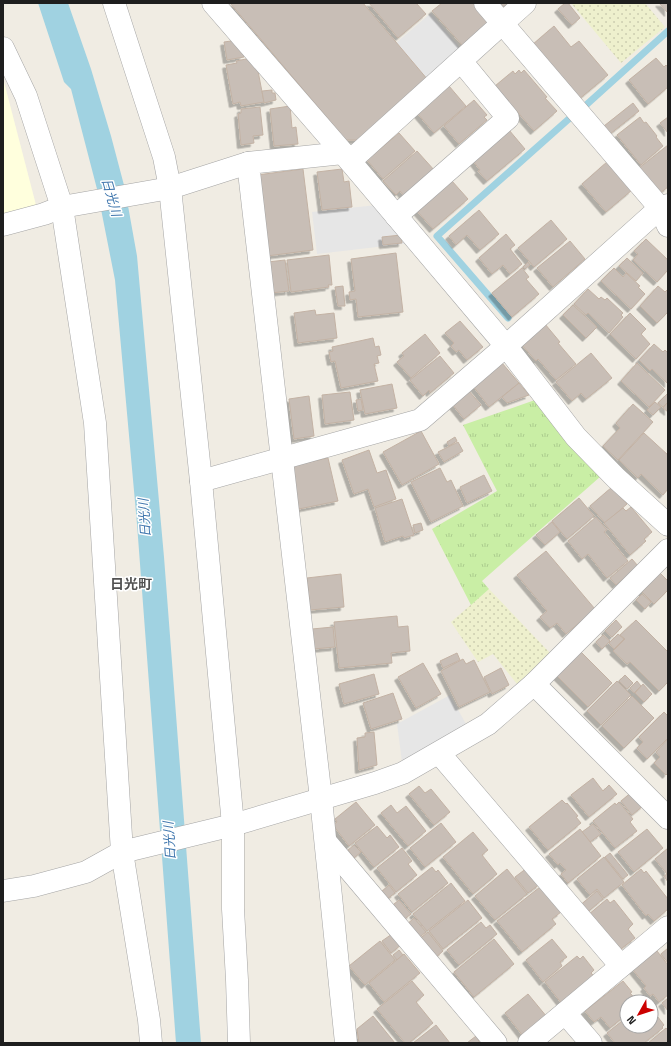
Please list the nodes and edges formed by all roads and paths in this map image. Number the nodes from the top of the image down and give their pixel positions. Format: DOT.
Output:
graph roads {
  1 [pos="114,3"];
  2 [pos="213,3"];
  3 [pos="485,3"];
  4 [pos="525,3"];
  5 [pos="502,24"];
  6 [pos="3,48"];
  7 [pos="461,61"];
  8 [pos="347,157"];
  9 [pos="248,163"];
  10 [pos="166,188"];
  11 [pos="67,206"];
  12 [pos="665,213"];
  13 [pos="396,216"];
  14 [pos="3,225"];
  15 [pos="506,346"];
  16 [pos="282,458"];
  17 [pos="201,482"];
  18 [pos="668,525"];
  19 [pos="668,550"];
  20 [pos="534,684"];
  21 [pos="439,753"];
  22 [pos="321,799"];
  23 [pos="668,818"];
  24 [pos="228,827"];
  25 [pos="326,842"];
  26 [pos="127,851"];
  27 [pos="3,891"];
  28 [pos="668,927"];
  29 [pos="621,966"];
  30 [pos="565,1013"];
  31 [pos="151,1043"];
  32 [pos="239,1043"];
  33 [pos="346,1043"];
  34 [pos="496,1043"];
  35 [pos="529,1043"];
  36 [pos="591,1043"];
  1 -- 10 [label="street"];
  2 -- 8 [label="street"];
  3 -- 5 [label="street"];
  4 -- 5 [label="street"];
  5 -- 7 [label="street"];
  5 -- 12 [label="street"];
  6 -- 11 [label="street"];
  7 -- 8 [label="street"];
  7 -- 13 [label="street"];
  8 -- 9 [label="street"];
  8 -- 13 [label="street"];
  9 -- 10 [label="street"];
  9 -- 16 [label="street"];
  10 -- 11 [label="street"];
  10 -- 17 [label="street"];
  11 -- 14 [label="street"];
  11 -- 26 [label="street"];
  12 -- 15 [label="street"];
  13 -- 15 [label="street"];
  15 -- 16 [label="street"];
  15 -- 18 [label="street"];
  16 -- 17 [label="street"];
  16 -- 22 [label="street"];
  17 -- 24 [label="street"];
  19 -- 20 [label="street"];
  20 -- 21 [label="street"];
  20 -- 23 [label="street"];
  21 -- 22 [label="street"];
  21 -- 29 [label="street"];
  22 -- 24 [label="street"];
  22 -- 25 [label="street"];
  24 -- 26 [label="street"];
  24 -- 32 [label="street"];
  25 -- 33 [label="street"];
  25 -- 34 [label="street"];
  26 -- 27 [label="street"];
  26 -- 31 [label="street"];
  28 -- 29 [label="street"];
  29 -- 30 [label="street"];
  30 -- 35 [label="street"];
  30 -- 36 [label="street"];
}
